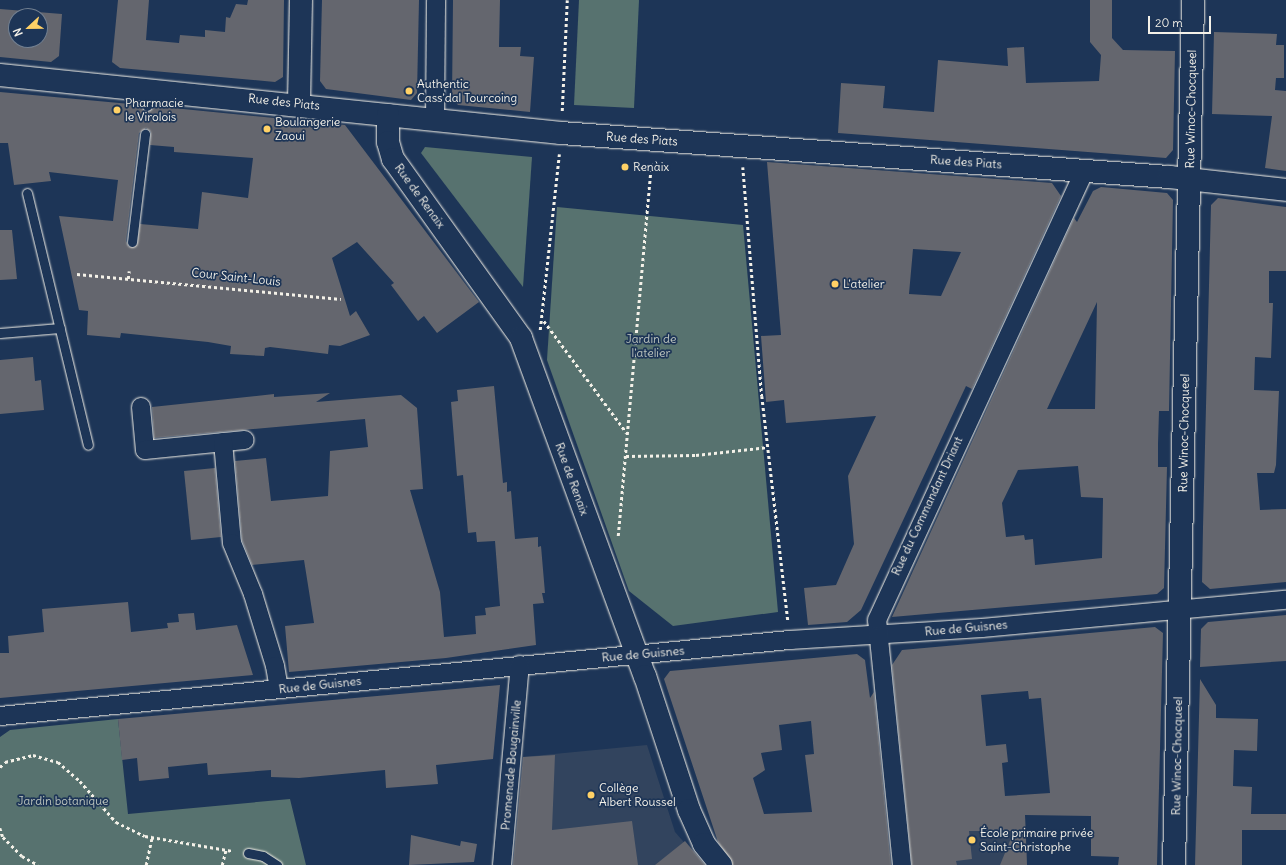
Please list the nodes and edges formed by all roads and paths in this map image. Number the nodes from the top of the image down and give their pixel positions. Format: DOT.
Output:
graph roads {
  1 [pos="301,0"];
  2 [pos="436,0"];
  3 [pos="567,0"];
  4 [pos="1193,0"];
  5 [pos="0,75"];
  6 [pos="299,103"];
  7 [pos="388,115"];
  8 [pos="435,120"];
  9 [pos="561,133"];
  10 [pos="145,134"];
  11 [pos="686,142"];
  12 [pos="741,146"];
  13 [pos="1084,171"];
  14 [pos="1190,178"];
  15 [pos="1286,190"];
  16 [pos="27,193"];
  17 [pos="132,242"];
  18 [pos="129,271"];
  19 [pos="77,274"];
  20 [pos="128,279"];
  21 [pos="341,299"];
  22 [pos="543,320"];
  23 [pos="60,328"];
  24 [pos="0,333"];
  25 [pos="521,338"];
  26 [pos="141,407"];
  27 [pos="627,434"];
  28 [pos="245,440"];
  29 [pos="223,442"];
  30 [pos="88,445"];
  31 [pos="768,447"];
  32 [pos="626,456"];
  33 [pos="617,540"];
  34 [pos="1286,600"];
  35 [pos="1180,610"];
  36 [pos="876,634"];
  37 [pos="790,640"];
  38 [pos="635,654"];
  39 [pos="520,665"];
  40 [pos="279,689"];
  41 [pos="0,716"];
  42 [pos="0,767"];
  43 [pos="0,828"];
  44 [pos="152,836"];
  45 [pos="226,849"];
  46 [pos="248,853"];
  47 [pos="38,865"];
  48 [pos="146,865"];
  49 [pos="222,865"];
  50 [pos="277,865"];
  51 [pos="502,865"];
  52 [pos="721,865"];
  53 [pos="902,865"];
  54 [pos="1174,865"];
  1 -- 6 [label="street"];
  2 -- 8 [label="street"];
  3 -- 9 [label="path"];
  4 -- 14 [label="street, Rue Winoc-Chocqueel"];
  5 -- 6 [label="street, Rue des Piats"];
  6 -- 7 [label="street, Rue des Piats"];
  7 -- 8 [label="street, Rue des Piats"];
  7 -- 25 [label="street, Rue de Renaix"];
  8 -- 9 [label="street, Rue des Piats"];
  9 -- 11 [label="street, Rue des Piats"];
  9 -- 22 [label="path"];
  10 -- 17 [label="lane"];
  11 -- 12 [label="street, Rue des Piats"];
  11 -- 27 [label="path"];
  12 -- 13 [label="street, Rue des Piats"];
  12 -- 31 [label="path"];
  13 -- 14 [label="street, Rue des Piats"];
  13 -- 36 [label="street, Rue du Commandant Driant"];
  14 -- 15 [label="street, Rue des Piats"];
  14 -- 35 [label="street, Rue Winoc-Chocqueel"];
  16 -- 23 [label="lane"];
  18 -- 20 [label="path"];
  19 -- 20 [label="path, Cour Saint-Louis"];
  20 -- 21 [label="path, Cour Saint-Louis"];
  22 -- 25 [label="path"];
  22 -- 27 [label="path"];
  23 -- 24 [label="lane"];
  23 -- 30 [label="lane"];
  25 -- 38 [label="street, Rue de Renaix"];
  26 -- 29 [label="street"];
  27 -- 32 [label="path"];
  28 -- 29 [label="street"];
  29 -- 40 [label="street"];
  31 -- 32 [label="path"];
  31 -- 37 [label="path"];
  32 -- 33 [label="path"];
  34 -- 35 [label="street, Rue de Guisnes"];
  35 -- 36 [label="street, Rue de Guisnes"];
  35 -- 54 [label="street, Rue Winoc-Chocqueel"];
  36 -- 37 [label="street, Rue de Guisnes"];
  36 -- 53 [label="street, Rue du Commandant Driant"];
  37 -- 38 [label="street, Rue de Guisnes"];
  38 -- 39 [label="street, Rue de Guisnes"];
  38 -- 52 [label="street, Rue de Renaix"];
  39 -- 40 [label="street, Rue de Guisnes"];
  39 -- 51 [label="street, Promenade Bougainville"];
  40 -- 41 [label="street, Rue de Guisnes"];
  42 -- 44 [label="path"];
  43 -- 47 [label="path"];
  44 -- 45 [label="path"];
  44 -- 48 [label="path"];
  45 -- 46 [label="path"];
  45 -- 49 [label="path"];
  46 -- 50 [label="lane"];
}
